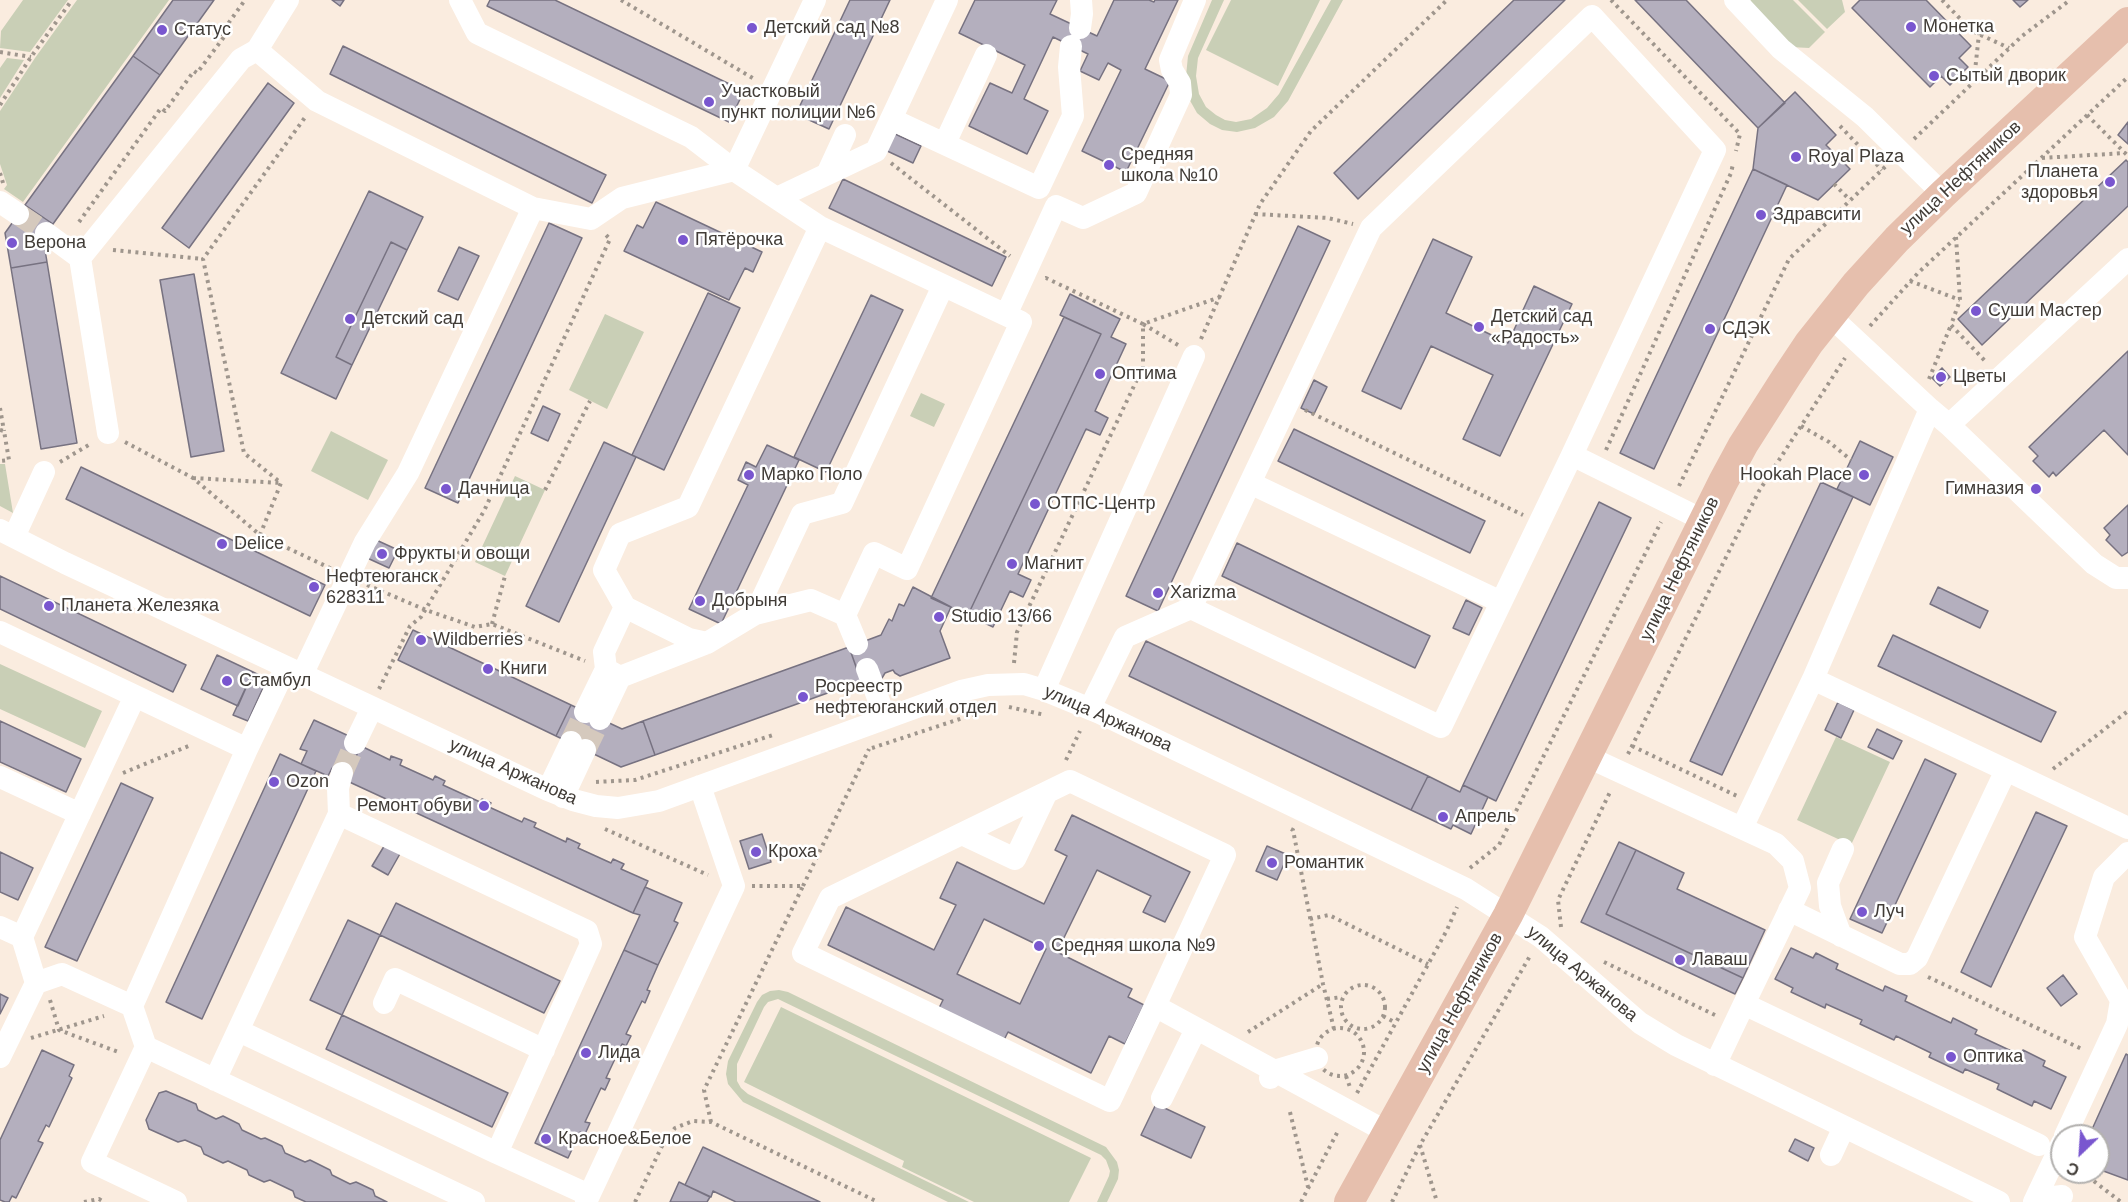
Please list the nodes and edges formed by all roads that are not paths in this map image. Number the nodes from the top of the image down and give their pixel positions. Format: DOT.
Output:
graph roads {
  1 [pos="288,0"];
  2 [pos="460,0"];
  3 [pos="815,0"];
  4 [pos="947,0"];
  5 [pos="1081,0"];
  6 [pos="1196,0"];
  7 [pos="1735,0"];
  8 [pos="2128,22"];
  9 [pos="257,50"];
  10 [pos="986,55"];
  11 [pos="891,118"];
  12 [pos="845,135"];
  13 [pos="945,143"];
  14 [pos="734,170"];
  15 [pos="826,174"];
  16 [pos="1039,188"];
  17 [pos="1943,194"];
  18 [pos="777,198"];
  19 [pos="1056,206"];
  20 [pos="534,208"];
  21 [pos="820,227"];
  22 [pos="46,233"];
  23 [pos="80,258"];
  24 [pos="2128,259"];
  25 [pos="943,286"];
  26 [pos="1006,315"];
  27 [pos="1830,315"];
  28 [pos="1194,356"];
  29 [pos="1925,405"];
  30 [pos="1949,425"];
  31 [pos="108,433"];
  32 [pos="1572,455"];
  33 [pos="44,472"];
  34 [pos="1250,483"];
  35 [pos="1703,520"];
  36 [pos="7,534"];
  37 [pos="2128,578"];
  38 [pos="1501,602"];
  39 [pos="626,608"];
  40 [pos="1191,608"];
  41 [pos="755,615"];
  42 [pos="845,615"];
  43 [pos="0,632"];
  44 [pos="707,643"];
  45 [pos="857,644"];
  46 [pos="867,669"];
  47 [pos="294,671"];
  48 [pos="613,673"];
  49 [pos="1813,679"];
  50 [pos="1044,690"];
  51 [pos="135,696"];
  52 [pos="376,699"];
  53 [pos="1090,708"];
  54 [pos="593,715"];
  55 [pos="885,717"];
  56 [pos="355,743"];
  57 [pos="578,746"];
  58 [pos="247,749"];
  59 [pos="1588,757"];
  60 [pos="2006,770"];
  61 [pos="342,773"];
  62 [pos="0,777"];
  63 [pos="700,786"];
  64 [pos="561,788"];
  65 [pos="1047,792"];
  66 [pos="80,814"];
  67 [pos="339,814"];
  68 [pos="1742,828"];
  69 [pos="2128,828"];
  70 [pos="962,834"];
  71 [pos="1843,849"];
  72 [pos="2128,853"];
  73 [pos="1789,910"];
  74 [pos="1508,915"];
  75 [pos="0,927"];
  76 [pos="1841,936"];
  77 [pos="22,937"];
  78 [pos="40,981"];
  79 [pos="384,1003"];
  80 [pos="132,1006"];
  81 [pos="1155,1006"];
  82 [pos="1739,1014"];
  83 [pos="1196,1029"];
  84 [pos="239,1031"];
  85 [pos="146,1047"];
  86 [pos="544,1050"];
  87 [pos="0,1057"];
  88 [pos="1317,1059"];
  89 [pos="1715,1065"];
  90 [pos="1272,1075"];
  91 [pos="215,1080"];
  92 [pos="1162,1098"];
  93 [pos="2071,1124"];
  94 [pos="1844,1127"];
  95 [pos="1387,1132"];
  96 [pos="2039,1145"];
  97 [pos="497,1153"];
  98 [pos="1831,1155"];
  99 [pos="2050,1168"];
  100 [pos="2062,1196"];
  101 [pos="588,1198"];
  102 [pos="2035,1200"];
  103 [pos="176,1202"];
  104 [pos="474,1202"];
  105 [pos="1349,1202"];
  106 [pos="1999,1202"];
  1 -- 9 [label="street"];
  2 -- 14 [label="street"];
  3 -- 14 [label="street"];
  4 -- 11 [label="street"];
  5 -- 16 [label="street"];
  6 -- 19 [label="street"];
  7 -- 17 [label="street"];
  8 -- 17 [label="main road, улица Нефтяников"];
  9 -- 20 [label="street"];
  9 -- 23 [label="street"];
  10 -- 13 [label="street"];
  11 -- 13 [label="street"];
  11 -- 15 [label="street"];
  12 -- 15 [label="street"];
  13 -- 16 [label="street"];
  14 -- 18 [label="street"];
  14 -- 20 [label="street"];
  15 -- 18 [label="street"];
  16 -- 19 [label="street"];
  17 -- 27 [label="main road, улица Нефтяников"];
  18 -- 21 [label="street"];
  19 -- 26 [label="street"];
  20 -- 47 [label="street"];
  21 -- 25 [label="street"];
  21 -- 39 [label="street"];
  22 -- 23 [label="street"];
  23 -- 31 [label="street"];
  24 -- 30 [label="street"];
  25 -- 26 [label="street"];
  25 -- 41 [label="street"];
  26 -- 42 [label="street"];
  27 -- 29 [label="street"];
  27 -- 35 [label="main road, улица Нефтяников"];
  28 -- 50 [label="street"];
  29 -- 30 [label="street"];
  29 -- 49 [label="street"];
  30 -- 37 [label="street"];
  32 -- 34 [label="street"];
  32 -- 35 [label="street"];
  32 -- 38 [label="street"];
  33 -- 36 [label="street"];
  34 -- 38 [label="street"];
  34 -- 40 [label="street"];
  35 -- 59 [label="main road, улица Нефтяников"];
  36 -- 47 [label="street, улица Аржанова"];
  38 -- 40 [label="street"];
  39 -- 44 [label="street"];
  39 -- 48 [label="street"];
  40 -- 53 [label="street"];
  41 -- 42 [label="street"];
  41 -- 44 [label="street"];
  42 -- 45 [label="street"];
  43 -- 51 [label="street"];
  44 -- 48 [label="street"];
  46 -- 55 [label="street"];
  47 -- 52 [label="street, улица Аржанова"];
  47 -- 58 [label="street"];
  48 -- 54 [label="street"];
  49 -- 60 [label="street"];
  49 -- 68 [label="street"];
  50 -- 53 [label="street, улица Аржанова"];
  50 -- 55 [label="street, улица Аржанова"];
  51 -- 58 [label="street"];
  51 -- 66 [label="street"];
  52 -- 56 [label="street"];
  52 -- 64 [label="street, улица Аржанова"];
  53 -- 74 [label="street, улица Аржанова"];
  55 -- 63 [label="street, улица Аржанова"];
  57 -- 64 [label="street"];
  58 -- 80 [label="street"];
  59 -- 68 [label="street"];
  59 -- 74 [label="main road, улица Нефтяников"];
  60 -- 69 [label="street"];
  60 -- 76 [label="street"];
  61 -- 67 [label="street"];
  62 -- 66 [label="street"];
  63 -- 64 [label="street, улица Аржанова"];
  63 -- 101 [label="street"];
  65 -- 70 [label="street"];
  65 -- 70 [label="street"];
  65 -- 81 [label="street"];
  66 -- 77 [label="street"];
  67 -- 84 [label="street"];
  67 -- 86 [label="street"];
  68 -- 73 [label="street"];
  70 -- 81 [label="street"];
  71 -- 76 [label="street"];
  72 -- 93 [label="street"];
  73 -- 76 [label="street"];
  73 -- 82 [label="street"];
  74 -- 89 [label="street, улица Аржанова"];
  74 -- 95 [label="main road, улица Нефтяников"];
  75 -- 77 [label="street"];
  77 -- 78 [label="street"];
  78 -- 80 [label="street"];
  78 -- 87 [label="street"];
  79 -- 86 [label="street"];
  80 -- 85 [label="street"];
  81 -- 83 [label="street"];
  82 -- 89 [label="street"];
  82 -- 96 [label="street"];
  83 -- 90 [label="street"];
  83 -- 92 [label="street"];
  84 -- 91 [label="street"];
  84 -- 97 [label="street"];
  85 -- 91 [label="street"];
  85 -- 103 [label="street"];
  86 -- 97 [label="street"];
  88 -- 90 [label="street"];
  89 -- 94 [label="street, улица Аржанова"];
  90 -- 95 [label="street"];
  91 -- 104 [label="street"];
  94 -- 98 [label="street"];
  94 -- 106 [label="street, улица Аржанова"];
  95 -- 105 [label="main road, улица Нефтяников"];
  97 -- 101 [label="street"];
  99 -- 102 [label="street"];
  100 -- 102 [label="street"];
}
